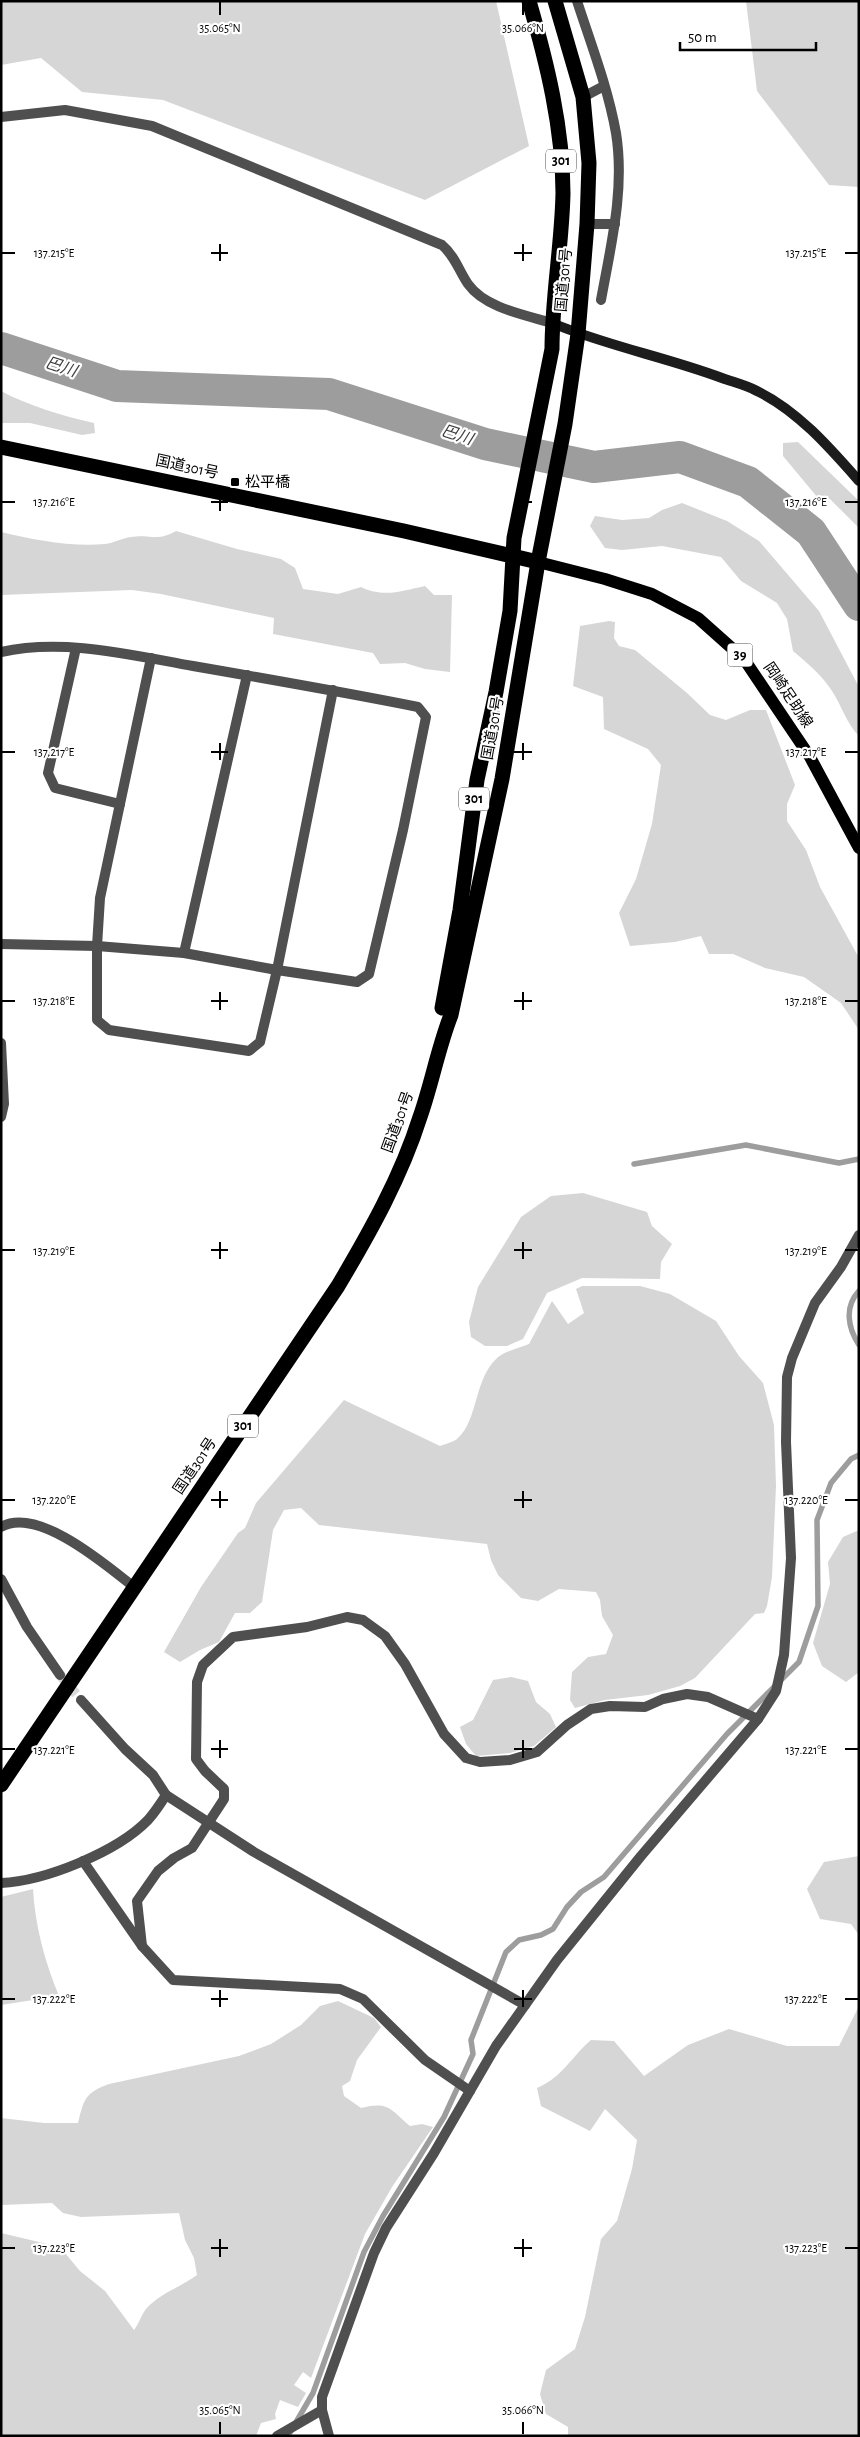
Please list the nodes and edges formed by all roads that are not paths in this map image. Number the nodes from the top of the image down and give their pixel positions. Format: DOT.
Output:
graph roads {
  1 [pos="529,1"];
  2 [pos="556,1"];
  3 [pos="577,1"];
  4 [pos="604,86"];
  5 [pos="583,96"];
  6 [pos="1,117"];
  7 [pos="587,224"];
  8 [pos="615,224"];
  9 [pos="601,300"];
  10 [pos="552,323"];
  11 [pos="578,334"];
  12 [pos="1,447"];
  13 [pos="859,481"];
  14 [pos="513,556"];
  15 [pos="538,562"];
  16 [pos="76,648"];
  17 [pos="1,652"];
  18 [pos="151,658"];
  19 [pos="246,675"];
  20 [pos="333,690"];
  21 [pos="120,804"];
  22 [pos="859,848"];
  23 [pos="1,944"];
  24 [pos="97,946"];
  25 [pos="184,953"];
  26 [pos="277,970"];
  27 [pos="1,1043"];
  28 [pos="440,1044"];
  29 [pos="1,1117"];
  30 [pos="859,1235"];
  31 [pos="1,1527"];
  32 [pos="1,1578"];
  33 [pos="134,1587"];
  34 [pos="60,1675"];
  35 [pos="81,1700"];
  36 [pos="758,1720"];
  37 [pos="1,1785"];
  38 [pos="166,1794"];
  39 [pos="83,1861"];
  40 [pos="1,1883"];
  41 [pos="142,1946"];
  42 [pos="525,2005"];
  43 [pos="470,2091"];
  44 [pos="322,2410"];
  45 [pos="277,2436"];
  46 [pos="329,2436"];
  1 -- 10 [label="highway, 国道301号 / 301"];
  2 -- 5 [label="highway, 国道301号 / 301"];
  3 -- 4 [label="street"];
  4 -- 5 [label="street"];
  4 -- 8 [label="street"];
  5 -- 7 [label="highway, 国道301号 / 301"];
  6 -- 10 [label="street"];
  7 -- 8 [label="street"];
  7 -- 11 [label="highway, 国道301号 / 301"];
  8 -- 9 [label="street"];
  10 -- 11 [label="main road"];
  10 -- 14 [label="highway, 国道301号 / 301"];
  11 -- 13 [label="main road"];
  11 -- 15 [label="highway, 国道301号 / 301"];
  12 -- 14 [label="highway, 国道301号"];
  14 -- 15 [label="highway, 国道301号"];
  14 -- 28 [label="highway, 国道301号 / 301"];
  15 -- 22 [label="main road, 岡崎足助線 / 39"];
  15 -- 28 [label="highway, 国道301号 / 301"];
  16 -- 17 [label="street"];
  16 -- 18 [label="street"];
  16 -- 21 [label="street"];
  18 -- 19 [label="street"];
  18 -- 21 [label="street"];
  19 -- 20 [label="street"];
  19 -- 25 [label="street"];
  20 -- 26 [label="street"];
  20 -- 26 [label="street"];
  21 -- 24 [label="street"];
  23 -- 24 [label="street"];
  24 -- 25 [label="street"];
  24 -- 26 [label="street"];
  25 -- 26 [label="street"];
  27 -- 29 [label="street"];
  28 -- 33 [label="highway, 国道301号 / 301"];
  30 -- 36 [label="street"];
  31 -- 33 [label="street"];
  32 -- 34 [label="street"];
  33 -- 37 [label="highway, 国道301号 / 301"];
  35 -- 38 [label="street"];
  36 -- 41 [label="street"];
  36 -- 42 [label="street"];
  38 -- 39 [label="street"];
  38 -- 42 [label="street"];
  39 -- 40 [label="street"];
  39 -- 41 [label="street"];
  41 -- 43 [label="street"];
  42 -- 43 [label="street"];
  43 -- 44 [label="street"];
  44 -- 45 [label="street"];
  44 -- 46 [label="street"];
}
